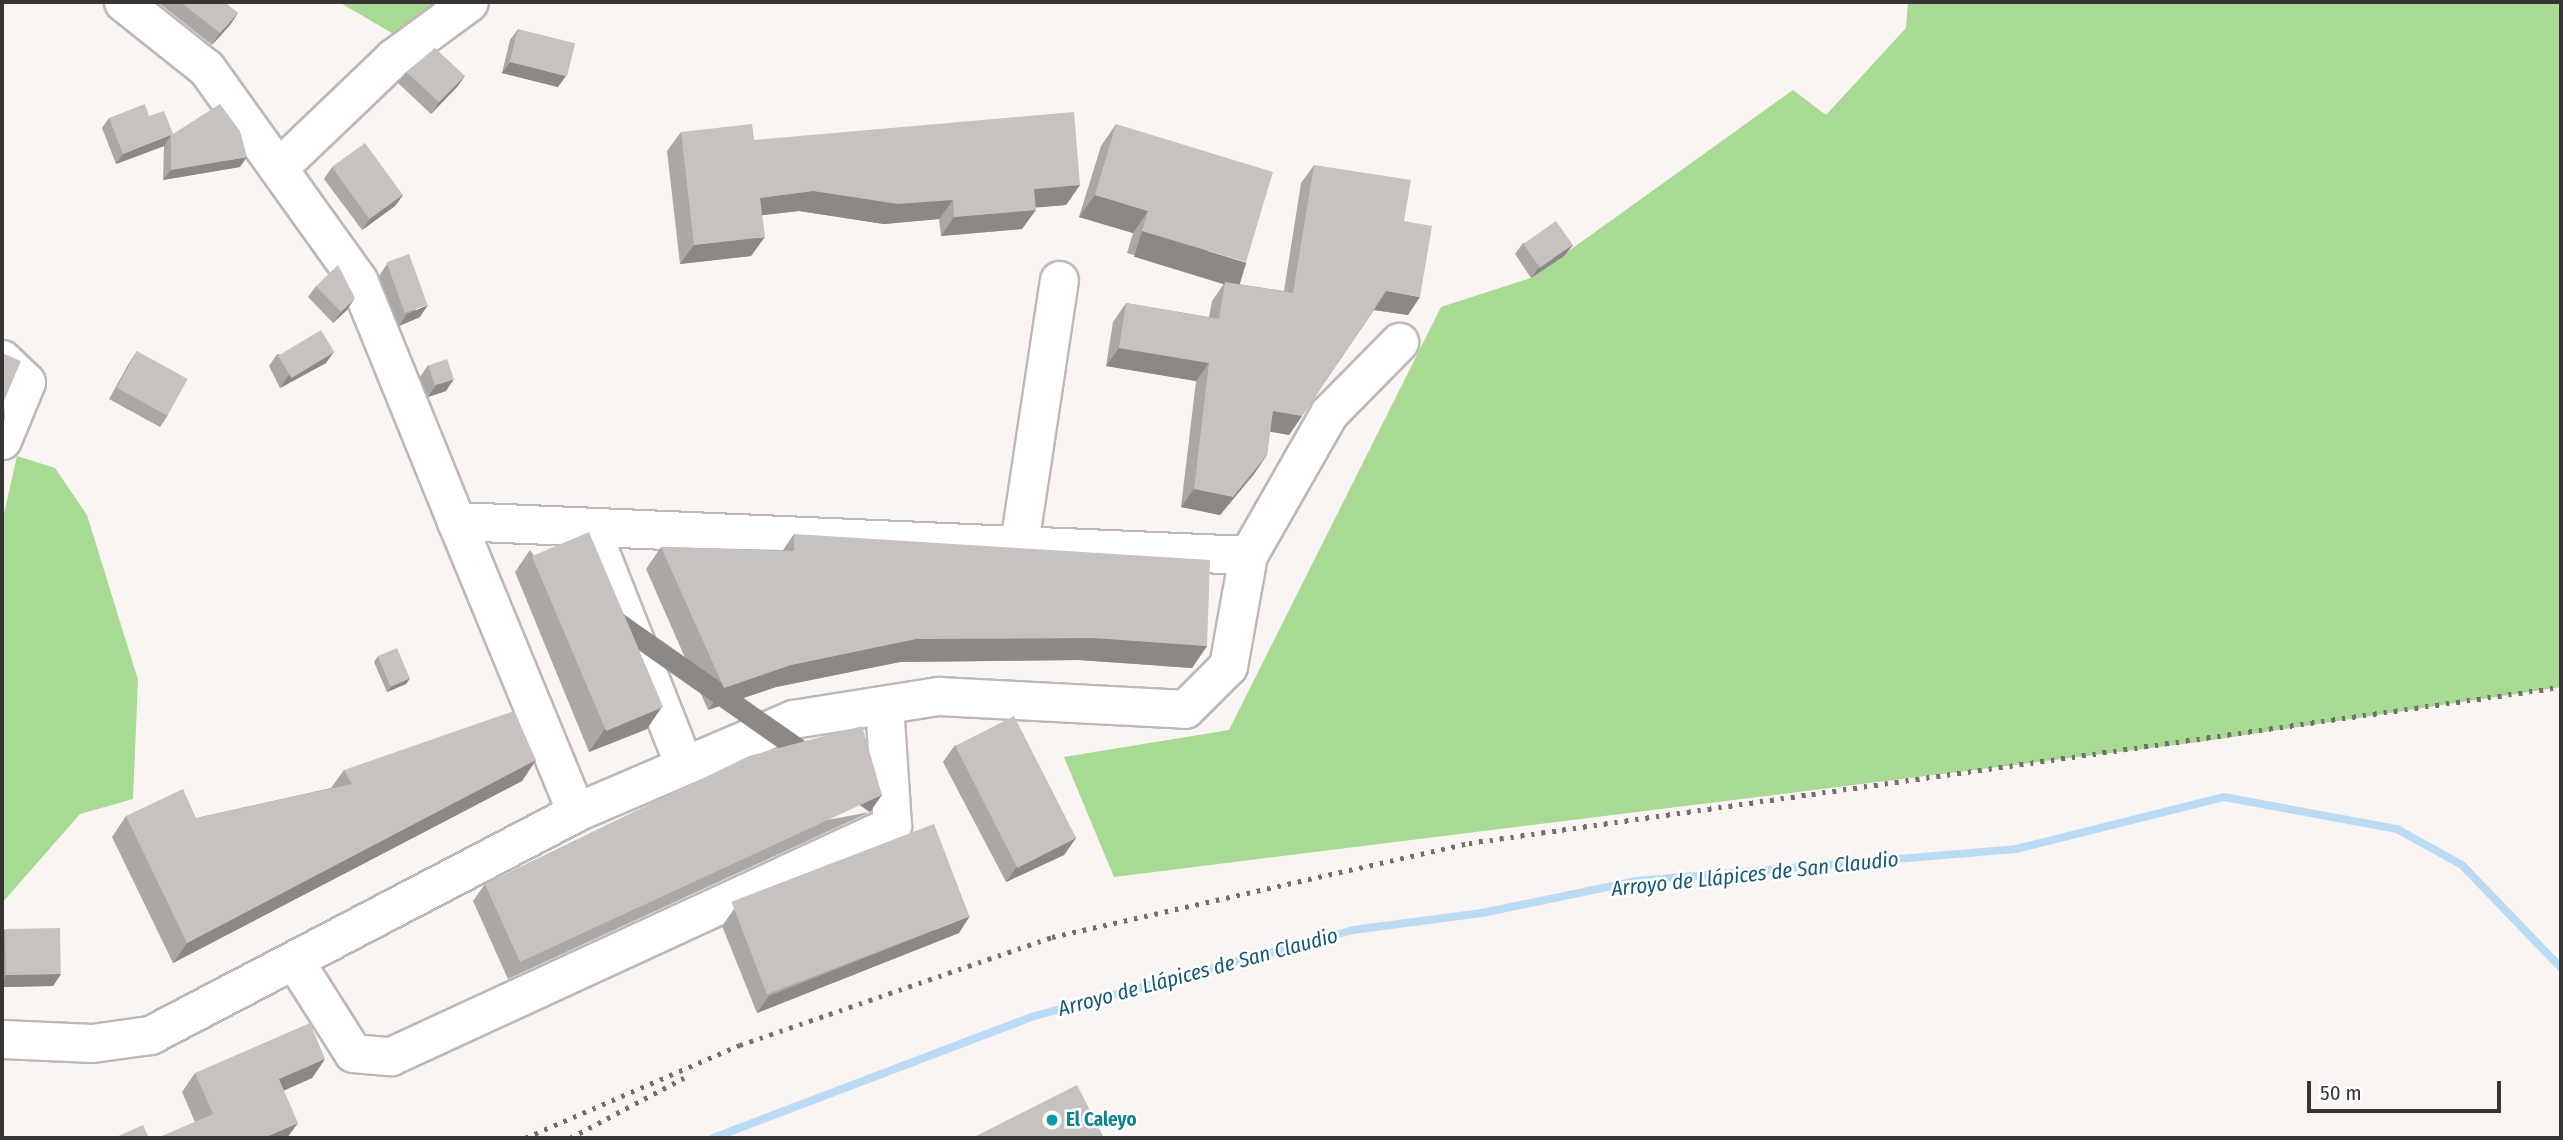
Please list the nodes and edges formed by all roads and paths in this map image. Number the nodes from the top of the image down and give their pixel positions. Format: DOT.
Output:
graph roads {
  1 [pos="123,2"];
  2 [pos="469,2"];
  3 [pos="278,168"];
  4 [pos="1059,280"];
  5 [pos="1399,342"];
  6 [pos="2,359"];
  7 [pos="2,440"];
  8 [pos="456,521"];
  9 [pos="590,527"];
  10 [pos="1019,544"];
  11 [pos="1248,555"];
  12 [pos="884,705"];
  13 [pos="683,763"];
  14 [pos="576,812"];
  15 [pos="293,960"];
  16 [pos="2,1039"];
  1 -- 3 [label="street"];
  2 -- 3 [label="street"];
  3 -- 8 [label="street"];
  4 -- 10 [label="street"];
  5 -- 11 [label="street"];
  6 -- 7 [label="street"];
  8 -- 9 [label="street"];
  8 -- 14 [label="street"];
  9 -- 10 [label="street"];
  9 -- 13 [label="street"];
  10 -- 11 [label="street"];
  11 -- 12 [label="street"];
  12 -- 13 [label="street"];
  12 -- 15 [label="street"];
  13 -- 14 [label="street"];
  14 -- 15 [label="street"];
  15 -- 16 [label="street"];
}
